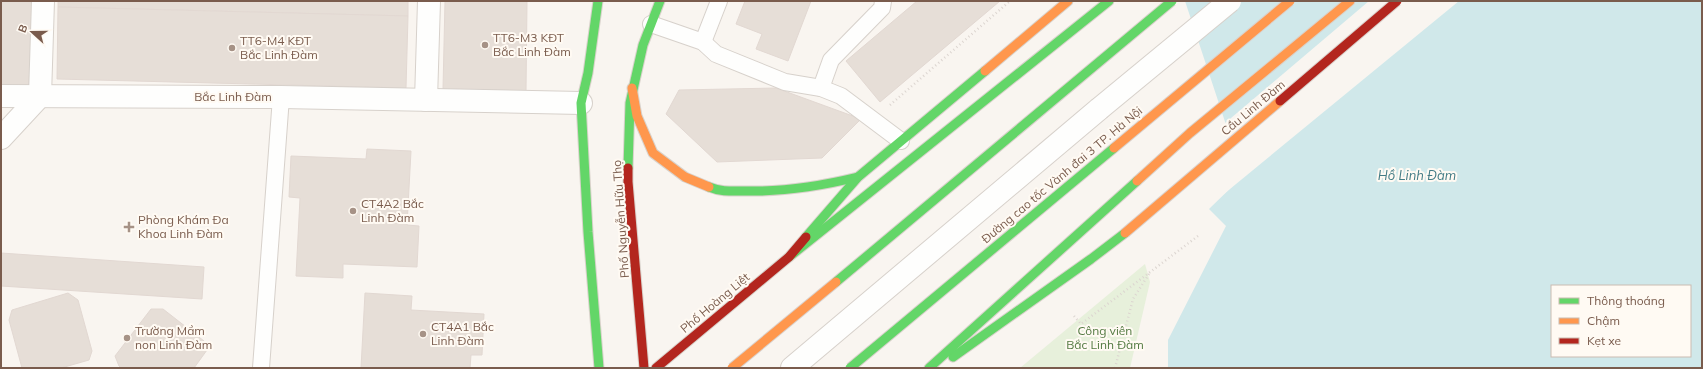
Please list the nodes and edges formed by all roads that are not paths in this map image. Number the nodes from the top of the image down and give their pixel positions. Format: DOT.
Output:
graph roads {
  1 [pos="43,1"];
  2 [pos="430,1"];
  3 [pos="598,1"];
  4 [pos="660,1"];
  5 [pos="719,1"];
  6 [pos="883,1"];
  7 [pos="1068,1"];
  8 [pos="1108,1"];
  9 [pos="1172,1"];
  10 [pos="1230,1"];
  11 [pos="1290,1"];
  12 [pos="1350,1"];
  13 [pos="1397,1"];
  14 [pos="651,24"];
  15 [pos="702,42"];
  16 [pos="632,88"];
  17 [pos="821,88"];
  18 [pos="1,96"];
  19 [pos="40,96"];
  20 [pos="280,97"];
  21 [pos="426,100"];
  22 [pos="581,103"];
  23 [pos="1,138"];
  24 [pos="901,141"];
  25 [pos="858,177"];
  26 [pos="789,257"];
  27 [pos="260,368"];
  28 [pos="599,368"];
  29 [pos="644,368"];
  30 [pos="656,368"];
  31 [pos="732,368"];
  32 [pos="792,368"];
  33 [pos="850,368"];
  34 [pos="929,368"];
  35 [pos="937,368"];
  1 -- 19 [label="street"];
  2 -- 21 [label="street"];
  3 -- 22 [label="main road"];
  4 -- 14 [label="main road, Phố Nguyễn Hữu Thọ"];
  5 -- 15 [label="lane"];
  6 -- 17 [label="lane"];
  7 -- 24 [label="main road"];
  8 -- 26 [label="main road"];
  9 -- 31 [label="main road, bridge"];
  10 -- 32 [label="street, bridge"];
  11 -- 33 [label="main road, Đường cao tốc Vành đai 3 TP. Hà Nội, bridge"];
  12 -- 34 [label="main road"];
  13 -- 35 [label="main road, Cầu Linh Đàm, bridge"];
  14 -- 15 [label="lane"];
  14 -- 16 [label="main road, Phố Nguyễn Hữu Thọ"];
  15 -- 17 [label="lane"];
  16 -- 25 [label="main road"];
  16 -- 29 [label="main road, Phố Nguyễn Hữu Thọ"];
  17 -- 24 [label="lane"];
  18 -- 19 [label="street, Bắc Linh Đàm"];
  19 -- 20 [label="street, Bắc Linh Đàm"];
  19 -- 23 [label="street"];
  20 -- 21 [label="street, Bắc Linh Đàm"];
  20 -- 27 [label="lane"];
  21 -- 22 [label="street, Bắc Linh Đàm"];
  22 -- 28 [label="main road"];
  24 -- 25 [label="main road"];
  25 -- 26 [label="main road"];
  26 -- 30 [label="main road, Phố Hoàng Liệt"];
}
